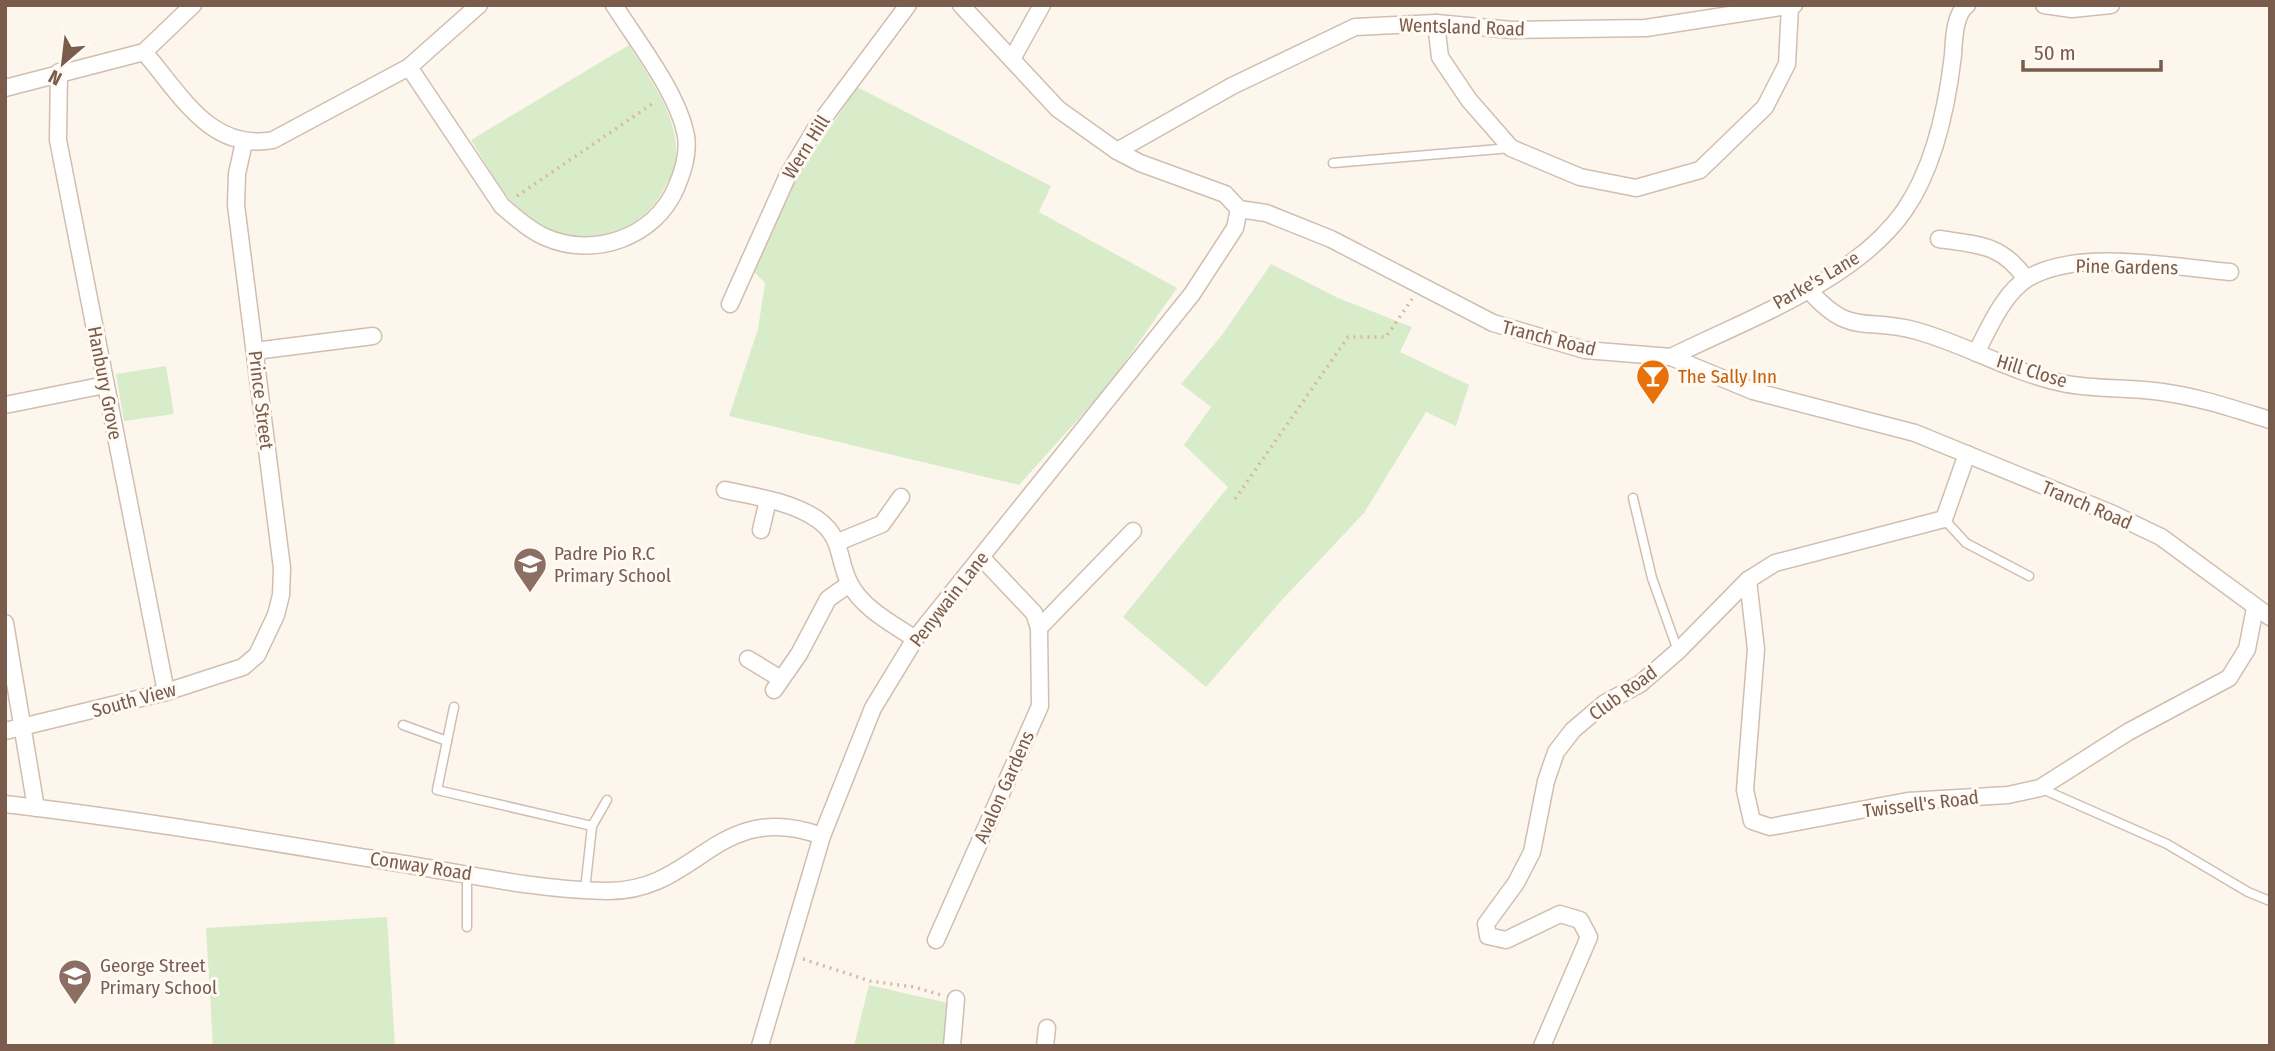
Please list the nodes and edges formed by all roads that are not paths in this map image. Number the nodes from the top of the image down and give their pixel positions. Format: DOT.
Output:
graph roads {
  1 [pos="193,5"];
  2 [pos="479,5"];
  3 [pos="614,5"];
  4 [pos="908,5"];
  5 [pos="961,5"];
  6 [pos="1042,5"];
  7 [pos="2044,5"];
  8 [pos="2111,5"];
  9 [pos="1792,6"];
  10 [pos="1964,6"];
  11 [pos="1436,23"];
  12 [pos="144,52"];
  13 [pos="1012,60"];
  14 [pos="409,67"];
  15 [pos="59,72"];
  16 [pos="5,88"];
  17 [pos="244,142"];
  18 [pos="1511,148"];
  19 [pos="1117,151"];
  20 [pos="1333,163"];
  21 [pos="1239,209"];
  22 [pos="1939,239"];
  23 [pos="2230,272"];
  24 [pos="2026,279"];
  25 [pos="1808,289"];
  26 [pos="730,304"];
  27 [pos="373,336"];
  28 [pos="255,351"];
  29 [pos="1976,353"];
  30 [pos="1671,357"];
  31 [pos="105,385"];
  32 [pos="5,405"];
  33 [pos="2270,420"];
  34 [pos="1967,454"];
  35 [pos="725,489"];
  36 [pos="901,497"];
  37 [pos="1633,498"];
  38 [pos="768,500"];
  39 [pos="1944,519"];
  40 [pos="761,530"];
  41 [pos="1133,531"];
  42 [pos="838,542"];
  43 [pos="981,557"];
  44 [pos="2029,576"];
  45 [pos="1748,580"];
  46 [pos="849,584"];
  47 [pos="2255,608"];
  48 [pos="2270,617"];
  49 [pos="5,623"];
  50 [pos="1039,628"];
  51 [pos="915,639"];
  52 [pos="1678,651"];
  53 [pos="257,655"];
  54 [pos="748,659"];
  55 [pos="166,692"];
  56 [pos="454,707"];
  57 [pos="403,725"];
  58 [pos="25,728"];
  59 [pos="5,731"];
  60 [pos="447,741"];
  61 [pos="2039,788"];
  62 [pos="607,800"];
  63 [pos="5,804"];
  64 [pos="36,808"];
  65 [pos="592,825"];
  66 [pos="822,836"];
  67 [pos="467,874"];
  68 [pos="585,890"];
  69 [pos="2270,901"];
  70 [pos="467,927"];
  71 [pos="936,940"];
  72 [pos="956,999"];
  73 [pos="1047,1028"];
  74 [pos="760,1046"];
  75 [pos="952,1046"];
  76 [pos="1045,1046"];
  77 [pos="1542,1046"];
  1 -- 12 [label="street"];
  2 -- 14 [label="street"];
  3 -- 14 [label="street"];
  4 -- 26 [label="street, Wern Hill"];
  5 -- 13 [label="street, Tranch Road"];
  6 -- 13 [label="street"];
  7 -- 8 [label="street"];
  9 -- 11 [label="street, Wentsland Road"];
  9 -- 18 [label="street"];
  10 -- 25 [label="street, Parke's Lane"];
  11 -- 18 [label="street"];
  11 -- 19 [label="street, Wentsland Road"];
  12 -- 15 [label="street"];
  12 -- 17 [label="street"];
  13 -- 19 [label="street, Tranch Road"];
  14 -- 17 [label="street"];
  15 -- 16 [label="street"];
  15 -- 31 [label="street, Hanbury Grove"];
  17 -- 28 [label="street, Prince Street"];
  18 -- 20 [label="lane"];
  19 -- 21 [label="street, Tranch Road"];
  21 -- 30 [label="street, Tranch Road"];
  21 -- 43 [label="street, Penywain Lane"];
  22 -- 24 [label="street"];
  23 -- 24 [label="street, Pine Gardens"];
  24 -- 29 [label="street, Pine Gardens"];
  25 -- 29 [label="street, Hill Close"];
  25 -- 30 [label="street, Parke's Lane"];
  27 -- 28 [label="street"];
  28 -- 53 [label="street, Prince Street"];
  29 -- 33 [label="street, Hill Close"];
  30 -- 34 [label="street, Tranch Road"];
  31 -- 32 [label="street"];
  31 -- 55 [label="street, Hanbury Grove"];
  34 -- 39 [label="street"];
  34 -- 47 [label="street, Tranch Road"];
  35 -- 38 [label="street"];
  36 -- 42 [label="street"];
  37 -- 52 [label="lane"];
  38 -- 40 [label="street"];
  38 -- 42 [label="street"];
  39 -- 44 [label="lane"];
  39 -- 45 [label="street, Club Road"];
  41 -- 50 [label="street"];
  42 -- 46 [label="street"];
  43 -- 50 [label="street"];
  43 -- 51 [label="street, Penywain Lane"];
  45 -- 52 [label="street, Club Road"];
  45 -- 61 [label="street, Twissell's Road"];
  46 -- 51 [label="street"];
  46 -- 54 [label="street"];
  47 -- 48 [label="street, Tranch Road"];
  47 -- 61 [label="street, Twissell's Road"];
  49 -- 58 [label="street"];
  50 -- 71 [label="street, Avalon Gardens"];
  51 -- 66 [label="street, Penywain Lane"];
  52 -- 77 [label="street, Club Road"];
  53 -- 55 [label="street, South View"];
  55 -- 58 [label="street, South View"];
  56 -- 60 [label="lane"];
  57 -- 60 [label="lane"];
  58 -- 59 [label="street, South View"];
  58 -- 64 [label="street"];
  60 -- 65 [label="lane"];
  61 -- 69 [label="lane"];
  62 -- 65 [label="lane"];
  63 -- 64 [label="street, Conway Road"];
  64 -- 67 [label="street, Conway Road"];
  65 -- 68 [label="lane"];
  66 -- 68 [label="street, Conway Road"];
  66 -- 74 [label="street, Penywain Lane"];
  67 -- 68 [label="street, Conway Road"];
  67 -- 70 [label="lane"];
  72 -- 75 [label="street"];
  73 -- 76 [label="street"];
}
